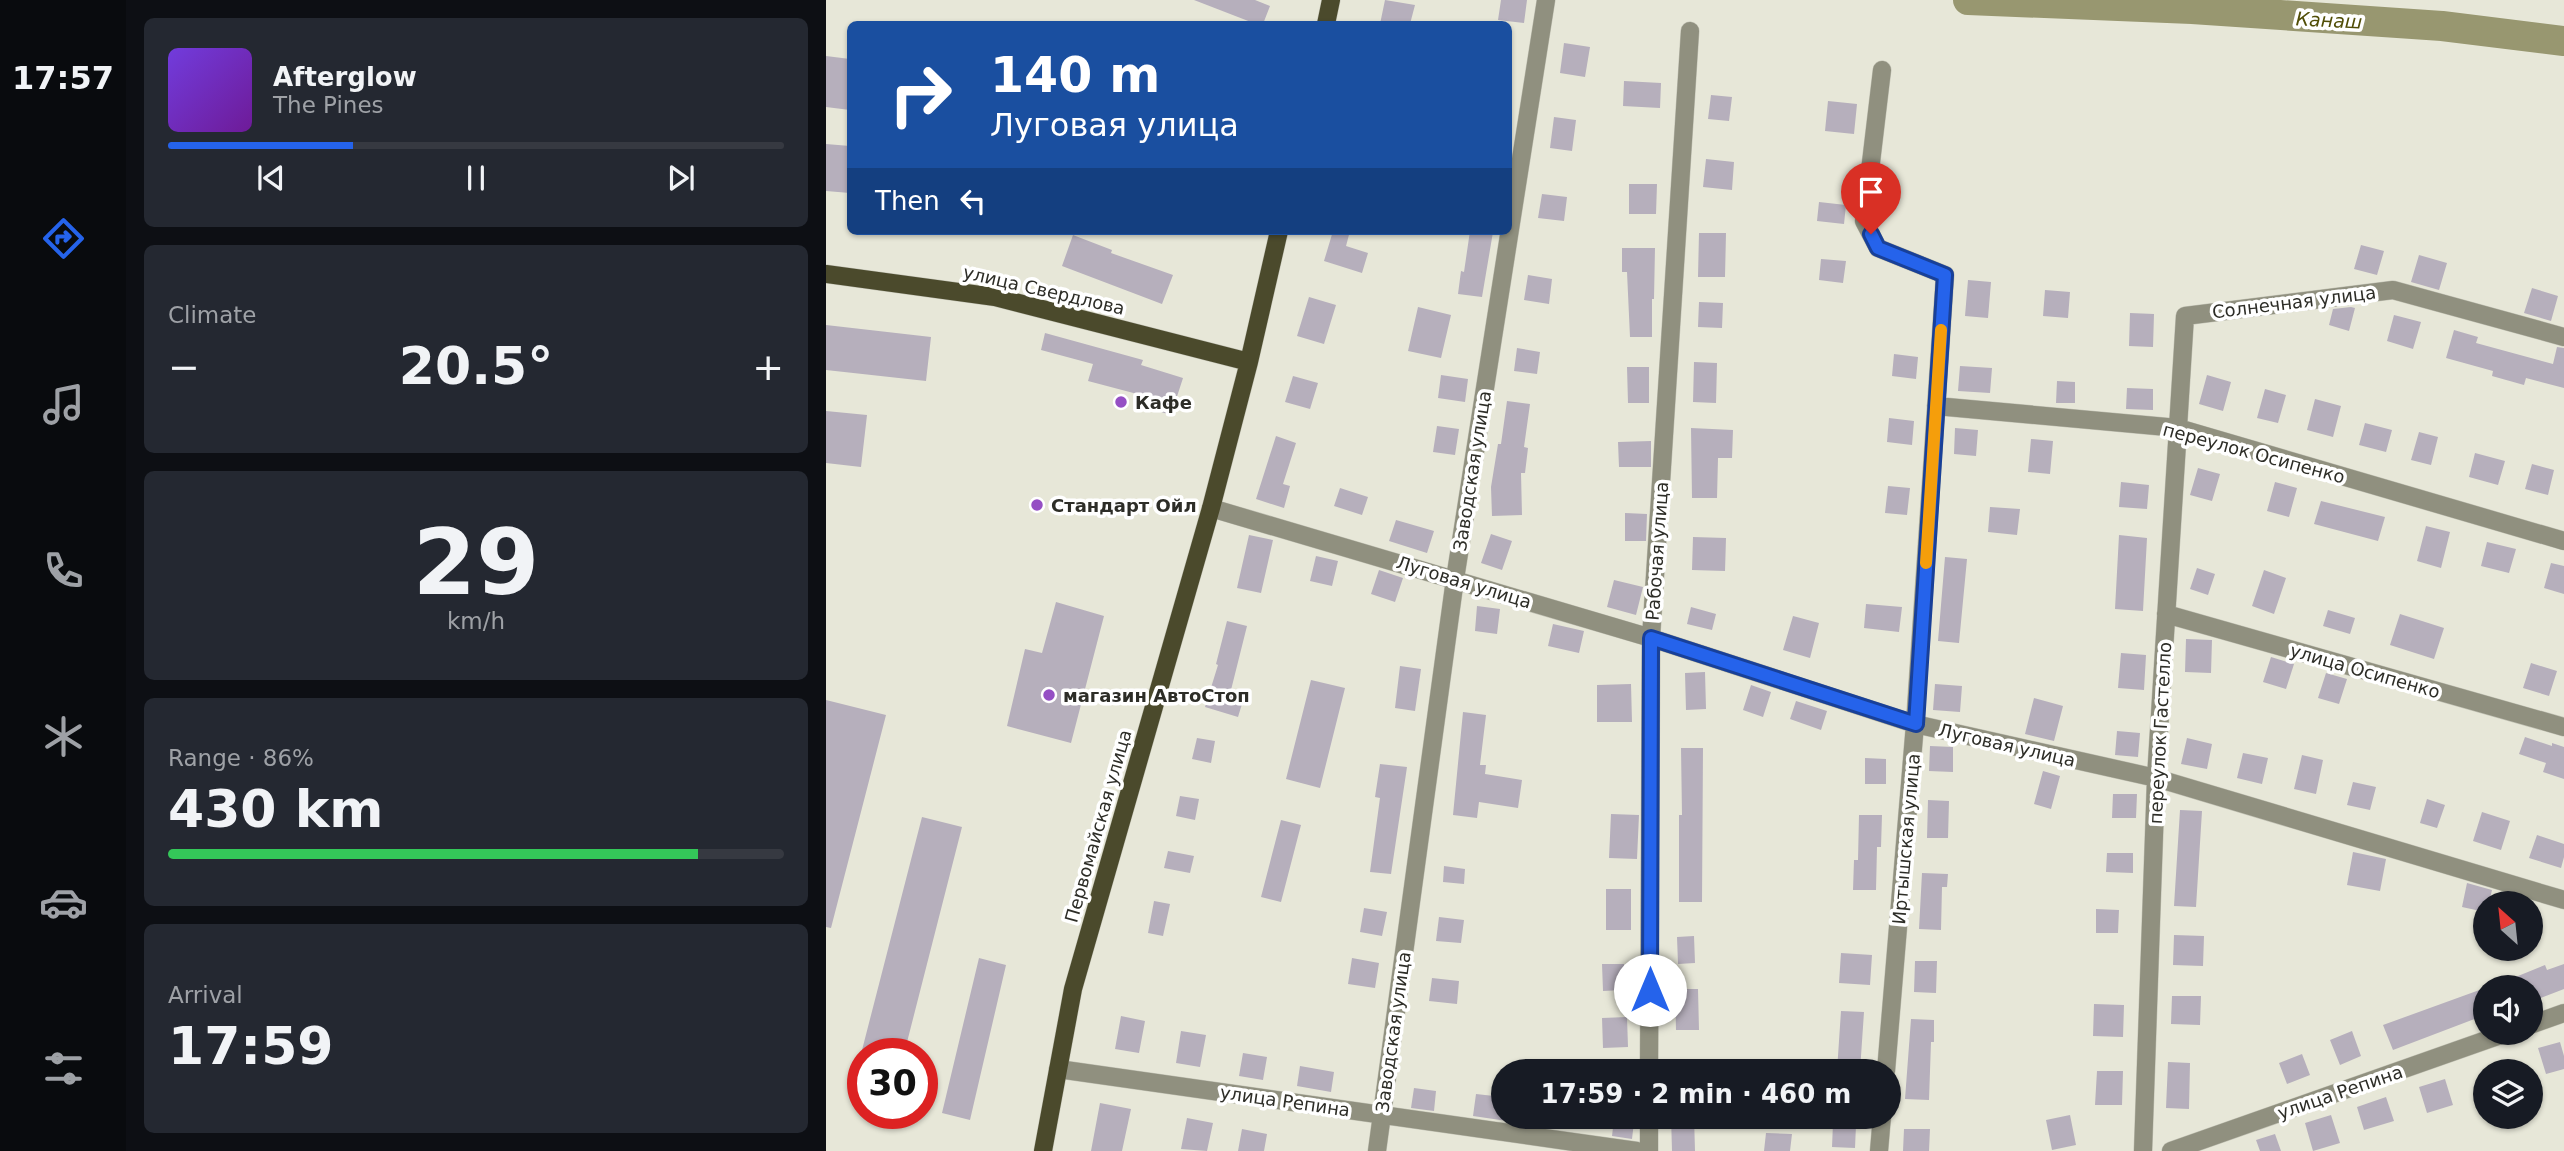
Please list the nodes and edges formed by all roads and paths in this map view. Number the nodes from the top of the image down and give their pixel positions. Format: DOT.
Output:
graph roads {
  1 [pos="1331,0"];
  2 [pos="1546,0"];
  3 [pos="1327,21"];
  4 [pos="1690,31"];
  5 [pos="1882,69"];
  6 [pos="1512,216"];
  7 [pos="1278,235"];
  8 [pos="1509,235"];
  9 [pos="826,274"];
  10 [pos="2185,316"];
  11 [pos="2564,337"];
  12 [pos="1249,362"];
  13 [pos="1936,406"];
  14 [pos="2178,428"];
  15 [pos="1212,508"];
  16 [pos="2564,541"];
  17 [pos="1455,579"];
  18 [pos="2166,614"];
  19 [pos="1651,638"];
  20 [pos="1916,724"];
  21 [pos="2564,727"];
  22 [pos="2156,778"];
  23 [pos="2564,900"];
  24 [pos="2564,1013"];
  25 [pos="2543,1020"];
  26 [pos="2473,1045"];
  27 [pos="1649,1059"];
  28 [pos="1887,1059"];
  29 [pos="1058,1069"];
  30 [pos="1382,1115"];
  31 [pos="1649,1129"];
  32 [pos="1881,1129"];
  33 [pos="1043,1151"];
  34 [pos="1377,1151"];
  35 [pos="1637,1151"];
  36 [pos="1649,1151"];
  37 [pos="1879,1151"];
  38 [pos="2143,1151"];
  39 [pos="2171,1151"];
  1 -- 3 [label="main road"];
  2 -- 6 [label="street, Заводская улица"];
  4 -- 19 [label="street, Рабочая улица"];
  5 -- 13 [label="street, Иртышская улица"];
  7 -- 12 [label="main road, Первомайская улица"];
  8 -- 17 [label="street, Заводская улица"];
  9 -- 12 [label="main road, улица Свердлова"];
  10 -- 11 [label="street, Солнечная улица"];
  10 -- 14 [label="street, переулок Гастелло"];
  12 -- 15 [label="main road, Первомайская улица"];
  13 -- 14 [label="street, переулок Осипенко"];
  13 -- 20 [label="street, Иртышская улица"];
  14 -- 16 [label="street, переулок Осипенко"];
  14 -- 18 [label="street, переулок Гастелло"];
  15 -- 17 [label="street, Луговая улица"];
  15 -- 29 [label="main road, Первомайская улица"];
  17 -- 19 [label="street, Луговая улица"];
  17 -- 30 [label="street, Заводская улица"];
  18 -- 21 [label="street, улица Осипенко"];
  18 -- 22 [label="street, переулок Гастелло"];
  19 -- 20 [label="street, Луговая улица"];
  19 -- 27 [label="street, Рабочая улица"];
  20 -- 22 [label="street, Луговая улица"];
  20 -- 28 [label="street, Иртышская улица"];
  22 -- 23 [label="street, Луговая улица"];
  22 -- 38 [label="street, переулок Гастелло"];
  24 -- 25 [label="street"];
  26 -- 39 [label="street, улица Репина"];
  29 -- 30 [label="street, улица Репина"];
  29 -- 33 [label="main road, Первомайская улица"];
  30 -- 34 [label="street, Заводская улица"];
  30 -- 35 [label="street, улица Репина"];
  31 -- 36 [label="street"];
  32 -- 37 [label="street"];
}
